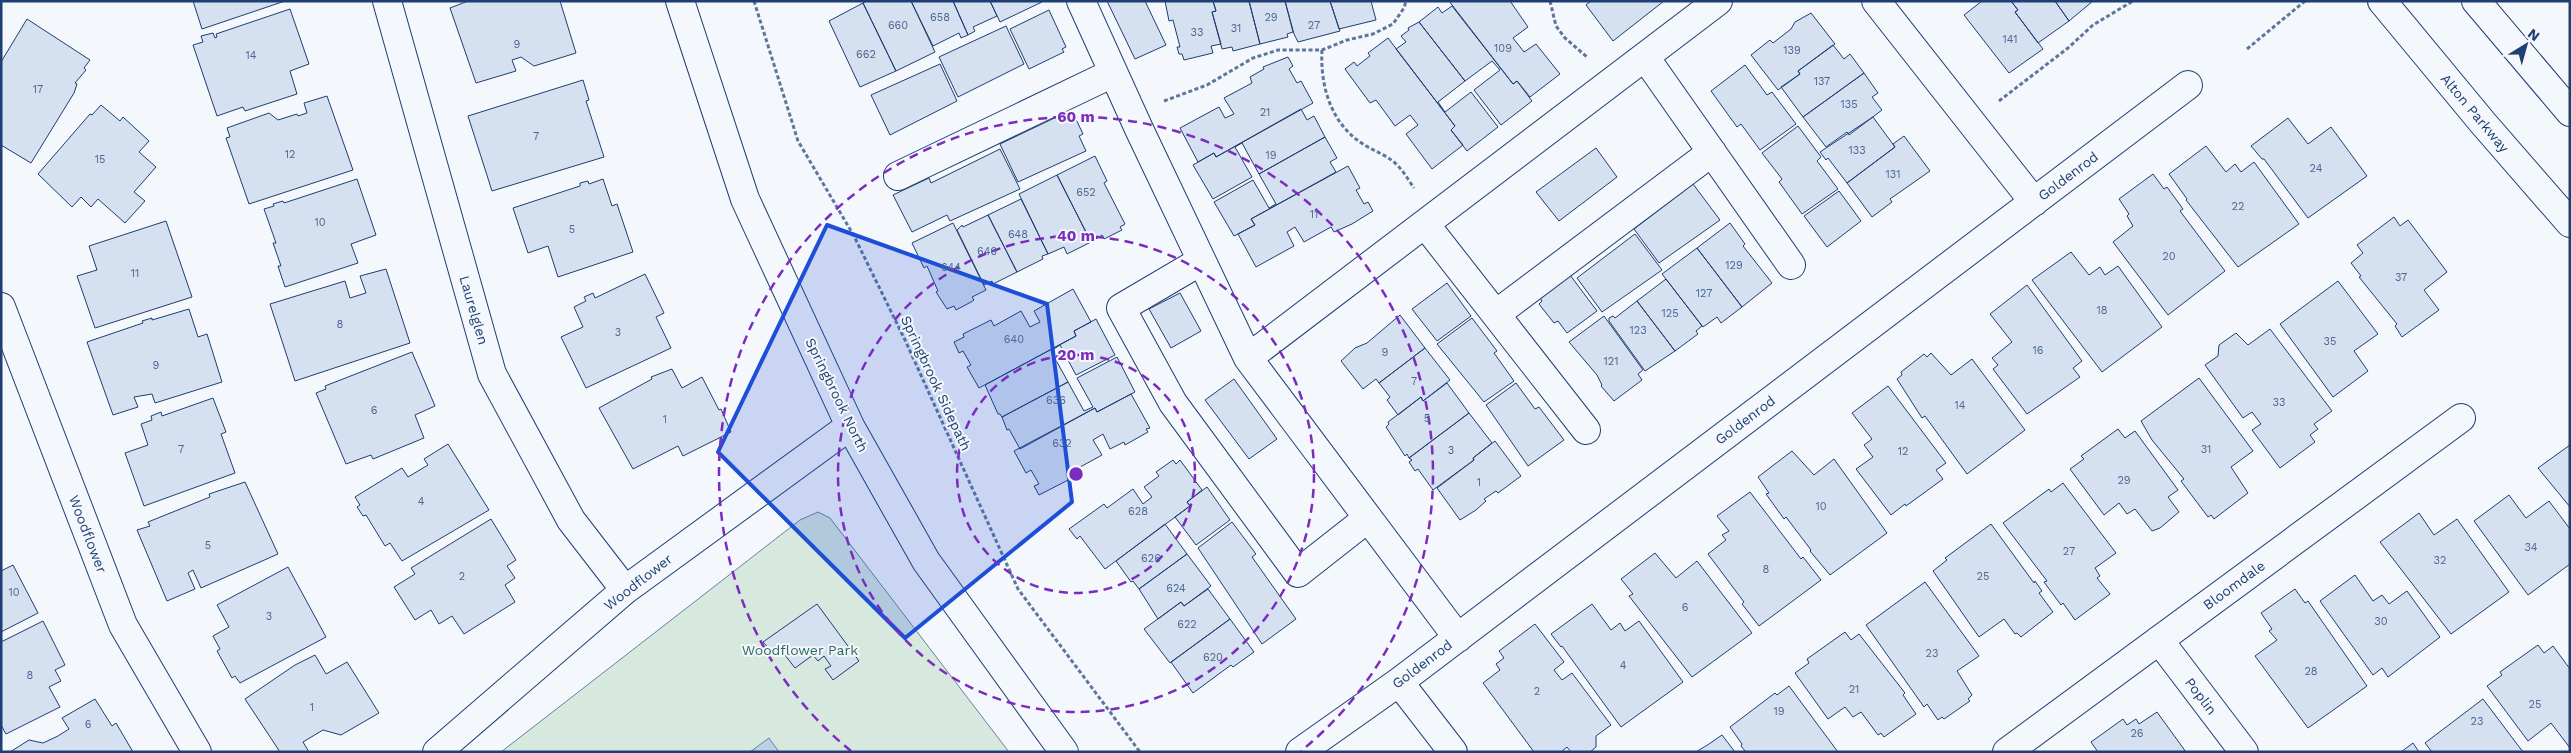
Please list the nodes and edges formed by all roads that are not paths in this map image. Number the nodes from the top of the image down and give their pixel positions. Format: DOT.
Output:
graph roads {
  1 [pos="386,1"];
  2 [pos="680,1"];
  3 [pos="1081,1"];
  4 [pos="1718,1"];
  5 [pos="1876,1"];
  6 [pos="2382,1"];
  7 [pos="2476,1"];
  8 [pos="1645,56"];
  9 [pos="1113,73"];
  10 [pos="2188,85"];
  11 [pos="2570,112"];
  12 [pos="1712,152"];
  13 [pos="898,176"];
  14 [pos="2034,202"];
  15 [pos="2570,222"];
  16 [pos="1426,224"];
  17 [pos="1201,261"];
  18 [pos="1791,265"];
  19 [pos="1,306"];
  20 [pos="1496,314"];
  21 [pos="1248,358"];
  22 [pos="2461,418"];
  23 [pos="850,426"];
  24 [pos="1586,430"];
  25 [pos="1368,518"];
  26 [pos="626,590"];
  27 [pos="1458,638"];
  28 [pos="2159,640"];
  29 [pos="1400,682"];
  30 [pos="197,752"];
  31 [pos="438,752"];
  32 [pos="1064,752"];
  33 [pos="1300,752"];
  34 [pos="1453,752"];
  35 [pos="2007,752"];
  36 [pos="2244,752"];
  1 -- 26 [label="street, Laurelglen"];
  2 -- 23 [label="street, Springbrook North"];
  3 -- 9 [label="street"];
  4 -- 8 [label="street"];
  5 -- 14 [label="street"];
  6 -- 15 [label="street, Alton Parkway"];
  7 -- 11 [label="street"];
  8 -- 12 [label="street"];
  8 -- 16 [label="street"];
  9 -- 13 [label="street"];
  9 -- 17 [label="street"];
  10 -- 14 [label="street, Goldenrod"];
  12 -- 18 [label="street"];
  12 -- 20 [label="street"];
  14 -- 27 [label="street, Goldenrod"];
  16 -- 20 [label="street"];
  16 -- 21 [label="street"];
  17 -- 21 [label="street"];
  17 -- 25 [label="street"];
  19 -- 30 [label="street, Woodflower"];
  20 -- 24 [label="street"];
  21 -- 25 [label="street"];
  22 -- 28 [label="street, Bloomdale"];
  23 -- 26 [label="street, Woodflower"];
  23 -- 32 [label="street, Springbrook North"];
  25 -- 27 [label="street"];
  26 -- 31 [label="street, Woodflower"];
  27 -- 29 [label="street, Goldenrod"];
  28 -- 35 [label="street, Bloomdale"];
  28 -- 36 [label="street, Poplin"];
  29 -- 33 [label="street, Goldenrod"];
  29 -- 34 [label="street"];
}
